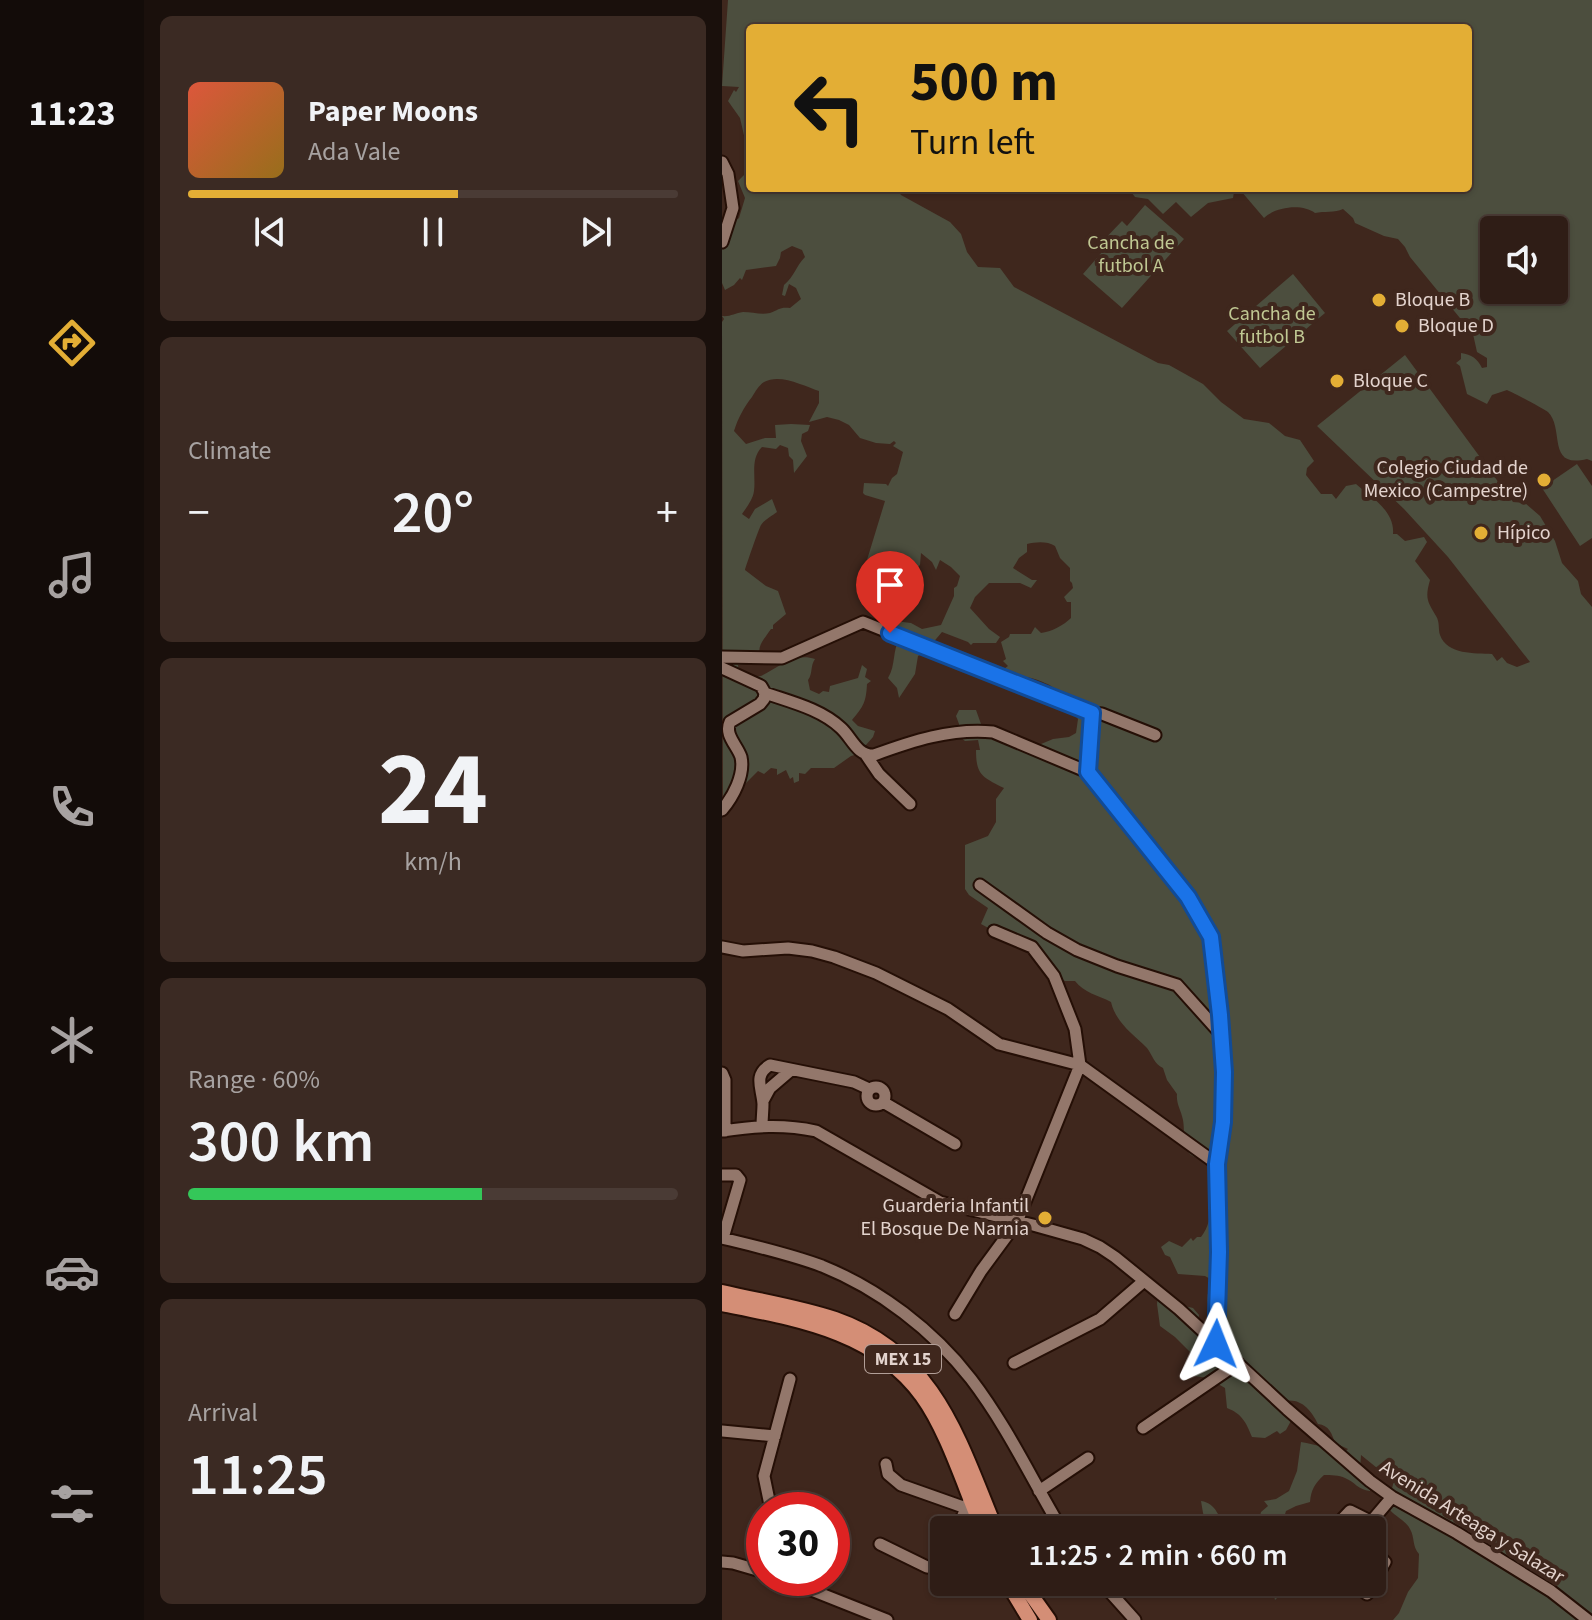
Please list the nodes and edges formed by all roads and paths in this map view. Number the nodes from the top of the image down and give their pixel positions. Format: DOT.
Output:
graph roads {
  1 [pos="722,162"];
  2 [pos="722,242"];
  3 [pos="722,657"];
  4 [pos="722,668"];
  5 [pos="765,693"];
  6 [pos="1092,713"];
  7 [pos="726,721"];
  8 [pos="1155,735"];
  9 [pos="866,755"];
  10 [pos="1088,772"];
  11 [pos="910,804"];
  12 [pos="722,810"];
  13 [pos="980,885"];
  14 [pos="994,931"];
  15 [pos="722,947"];
  16 [pos="1221,1034"];
  17 [pos="1080,1065"];
  18 [pos="791,1070"];
  19 [pos="722,1073"];
  20 [pos="763,1101"];
  21 [pos="762,1126"];
  22 [pos="723,1131"];
  23 [pos="955,1144"];
  24 [pos="1217,1164"];
  25 [pos="722,1175"];
  26 [pos="1017,1222"];
  27 [pos="722,1238"];
  28 [pos="1144,1281"];
  29 [pos="722,1292"];
  30 [pos="722,1304"];
  31 [pos="955,1314"];
  32 [pos="1216,1344"];
  33 [pos="1014,1363"];
  34 [pos="1238,1363"];
  35 [pos="790,1379"];
  36 [pos="1143,1428"];
  37 [pos="722,1431"];
  38 [pos="775,1436"];
  39 [pos="1088,1458"];
  40 [pos="886,1464"];
  41 [pos="1039,1491"];
  42 [pos="767,1492"];
  43 [pos="1392,1497"];
  44 [pos="968,1503"];
  45 [pos="963,1516"];
  46 [pos="975,1516"];
  47 [pos="990,1516"];
  48 [pos="1054,1516"];
  49 [pos="1376,1516"];
  50 [pos="880,1544"];
  51 [pos="722,1562"];
  52 [pos="746,1567"];
  53 [pos="930,1567"];
  54 [pos="826,1596"];
  55 [pos="1015,1596"];
  56 [pos="1032,1596"];
  57 [pos="1114,1596"];
  58 [pos="887,1620"];
  59 [pos="1030,1620"];
  60 [pos="1049,1620"];
  61 [pos="1135,1620"];
  62 [pos="1588,1620"];
  1 -- 2 [label="street"];
  3 -- 6 [label="street"];
  4 -- 5 [label="street"];
  5 -- 7 [label="street"];
  5 -- 9 [label="street"];
  6 -- 8 [label="street"];
  6 -- 10 [label="street"];
  7 -- 12 [label="street"];
  9 -- 10 [label="street"];
  9 -- 11 [label="street"];
  10 -- 16 [label="street"];
  13 -- 16 [label="street"];
  14 -- 17 [label="street"];
  15 -- 17 [label="street"];
  16 -- 24 [label="street"];
  17 -- 24 [label="street"];
  17 -- 26 [label="street"];
  18 -- 20 [label="street"];
  18 -- 20 [label="street"];
  18 -- 23 [label="street"];
  19 -- 22 [label="street"];
  20 -- 21 [label="street"];
  21 -- 22 [label="street, Avenida Arteaga y Salazar"];
  21 -- 26 [label="street, Avenida Arteaga y Salazar"];
  24 -- 32 [label="street"];
  25 -- 27 [label="street"];
  26 -- 28 [label="street, Avenida Arteaga y Salazar"];
  26 -- 31 [label="street"];
  27 -- 41 [label="street"];
  28 -- 32 [label="street, Avenida Arteaga y Salazar"];
  28 -- 33 [label="street"];
  29 -- 47 [label="main road, MEX 15"];
  30 -- 44 [label="main road, MEX 15"];
  32 -- 34 [label="street, Avenida Arteaga y Salazar"];
  34 -- 36 [label="street"];
  34 -- 43 [label="street, Avenida Arteaga y Salazar"];
  35 -- 38 [label="street"];
  37 -- 38 [label="street"];
  38 -- 42 [label="street"];
  39 -- 41 [label="street"];
  40 -- 44 [label="street"];
  41 -- 48 [label="street"];
  43 -- 49 [label="street"];
  43 -- 62 [label="street, Avenida Arteaga y Salazar"];
  44 -- 45 [label="street"];
  44 -- 46 [label="main road, MEX 15"];
  50 -- 53 [label="street"];
  51 -- 52 [label="street"];
  54 -- 58 [label="street"];
  55 -- 59 [label="main road"];
  56 -- 60 [label="main road"];
  57 -- 61 [label="street"];
}
